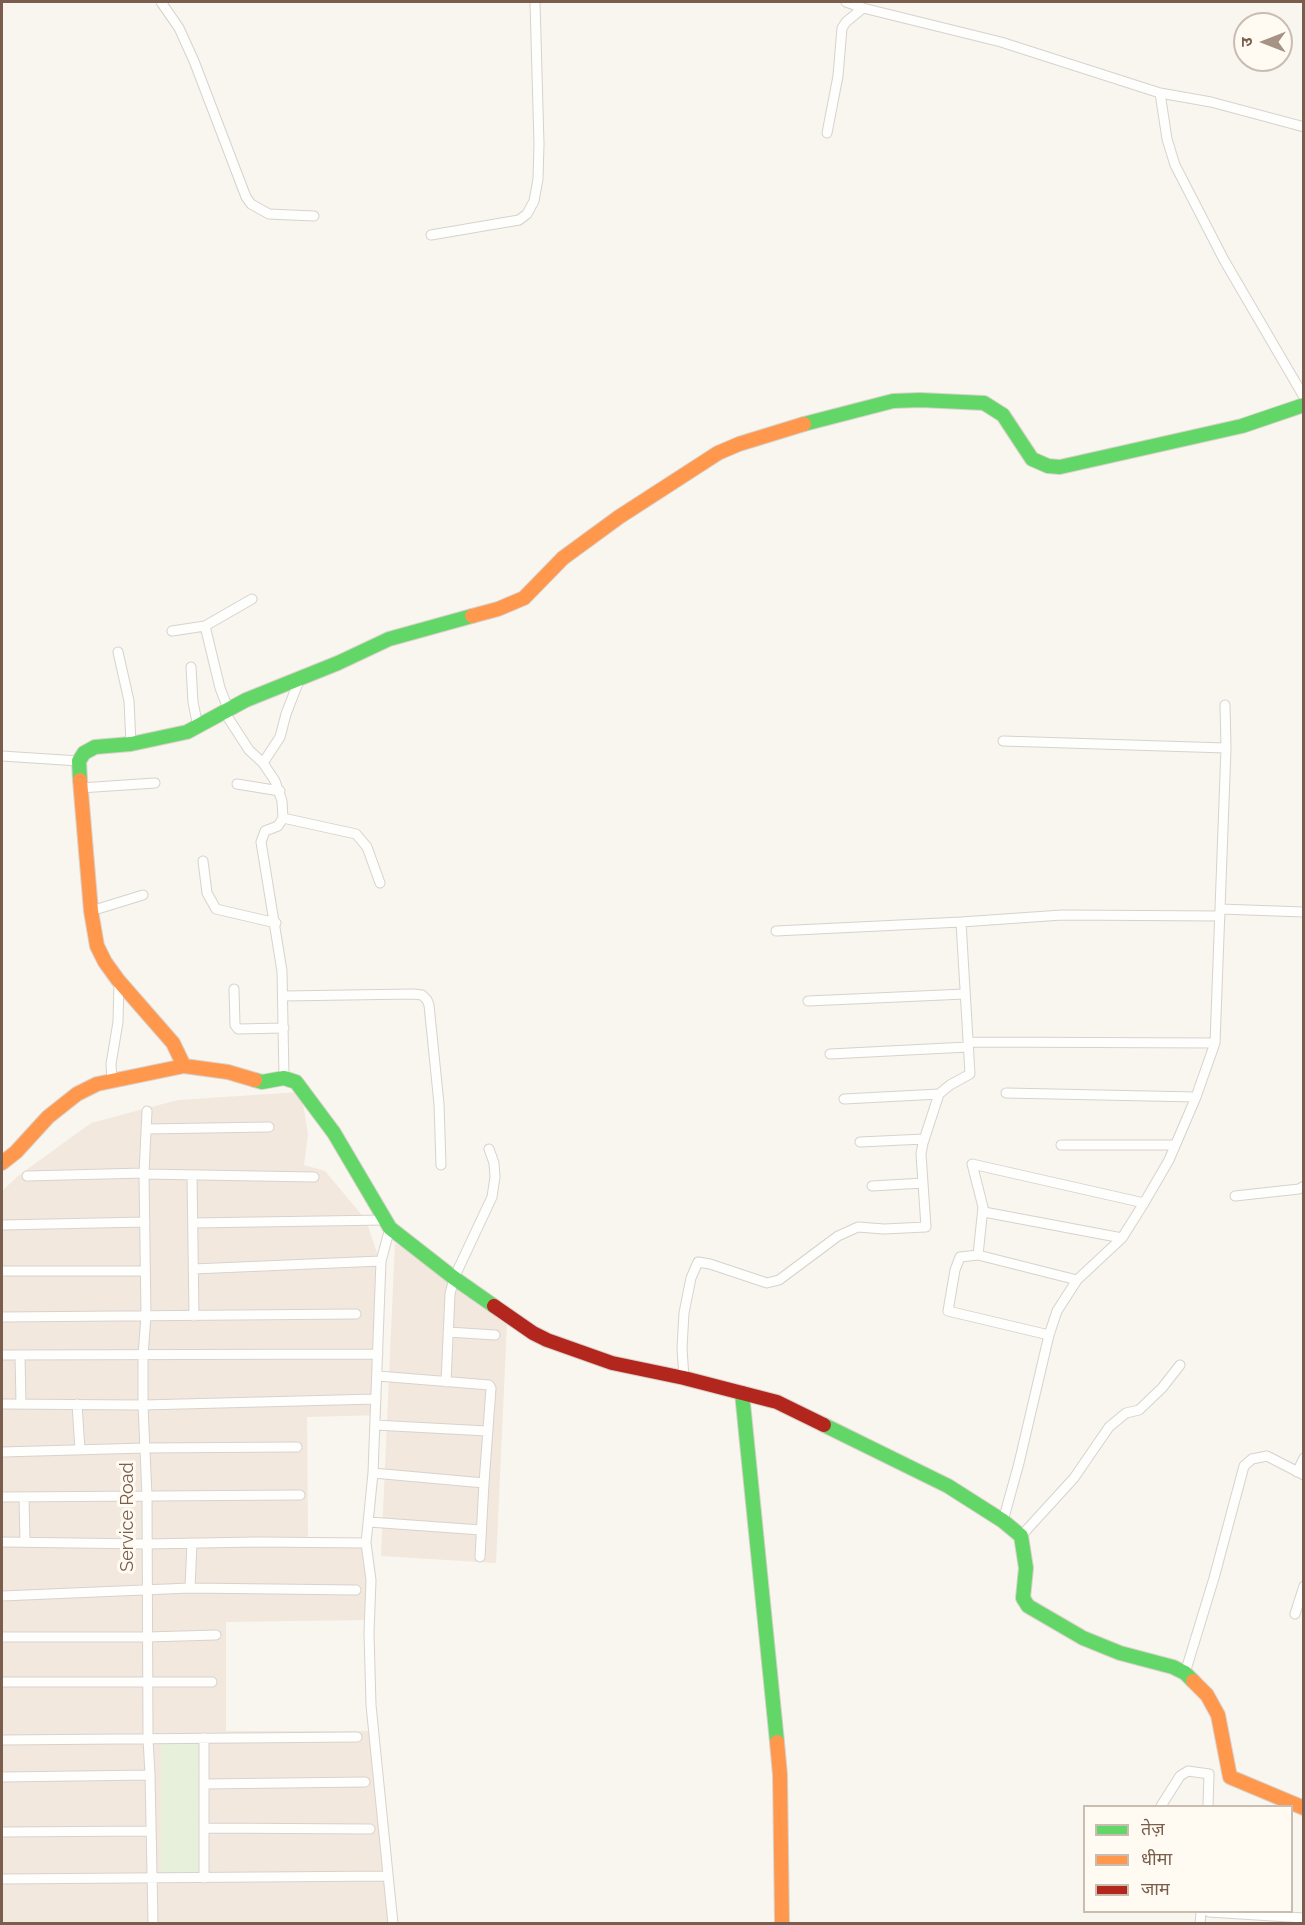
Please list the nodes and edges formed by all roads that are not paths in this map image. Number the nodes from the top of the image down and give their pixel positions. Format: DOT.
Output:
graph roads {
  1 [pos="161,2"];
  2 [pos="535,2"];
  3 [pos="846,2"];
  4 [pos="863,8"];
  5 [pos="1160,93"];
  6 [pos="1304,127"];
  7 [pos="827,133"];
  8 [pos="314,216"];
  9 [pos="431,235"];
  10 [pos="1304,397"];
  11 [pos="1304,405"];
  12 [pos="252,599"];
  13 [pos="205,626"];
  14 [pos="172,631"];
  15 [pos="118,652"];
  16 [pos="191,666"];
  17 [pos="300,678"];
  18 [pos="1225,705"];
  19 [pos="227,712"];
  20 [pos="198,727"];
  21 [pos="1003,741"];
  22 [pos="131,744"];
  23 [pos="1226,748"];
  24 [pos="2,756"];
  25 [pos="79,761"];
  26 [pos="263,763"];
  27 [pos="155,783"];
  28 [pos="237,783"];
  29 [pos="80,788"];
  30 [pos="280,791"];
  31 [pos="283,818"];
  32 [pos="203,861"];
  33 [pos="380,883"];
  34 [pos="143,895"];
  35 [pos="91,911"];
  36 [pos="1304,912"];
  37 [pos="1220,913"];
  38 [pos="961,922"];
  39 [pos="276,923"];
  40 [pos="776,931"];
  41 [pos="118,980"];
  42 [pos="234,989"];
  43 [pos="966,994"];
  44 [pos="283,996"];
  45 [pos="808,1001"];
  46 [pos="284,1028"];
  47 [pos="1215,1043"];
  48 [pos="968,1045"];
  49 [pos="830,1054"];
  50 [pos="184,1066"];
  51 [pos="284,1078"];
  52 [pos="112,1080"];
  53 [pos="1006,1093"];
  54 [pos="939,1094"];
  55 [pos="1196,1097"];
  56 [pos="844,1099"];
  57 [pos="147,1111"];
  58 [pos="269,1127"];
  59 [pos="146,1129"];
  60 [pos="924,1139"];
  61 [pos="860,1142"];
  62 [pos="1061,1145"];
  63 [pos="1174,1145"];
  64 [pos="489,1149"];
  65 [pos="2,1163"];
  66 [pos="441,1165"];
  67 [pos="144,1173"];
  68 [pos="192,1175"];
  69 [pos="27,1176"];
  70 [pos="314,1177"];
  71 [pos="923,1183"];
  72 [pos="872,1186"];
  73 [pos="1304,1186"];
  74 [pos="1235,1196"];
  75 [pos="1144,1203"];
  76 [pos="984,1212"];
  77 [pos="145,1222"];
  78 [pos="193,1223"];
  79 [pos="388,1224"];
  80 [pos="2,1225"];
  81 [pos="1122,1238"];
  82 [pos="978,1255"];
  83 [pos="381,1261"];
  84 [pos="193,1269"];
  85 [pos="2,1271"];
  86 [pos="145,1271"];
  87 [pos="454,1278"];
  88 [pos="1077,1280"];
  89 [pos="356,1314"];
  90 [pos="146,1316"];
  91 [pos="194,1316"];
  92 [pos="2,1317"];
  93 [pos="448,1332"];
  94 [pos="495,1335"];
  95 [pos="1049,1335"];
  96 [pos="378,1354"];
  97 [pos="143,1355"];
  98 [pos="2,1356"];
  99 [pos="20,1356"];
  100 [pos="1180,1365"];
  101 [pos="378,1376"];
  102 [pos="684,1378"];
  103 [pos="446,1382"];
  104 [pos="742,1393"];
  105 [pos="376,1399"];
  106 [pos="2,1404"];
  107 [pos="21,1404"];
  108 [pos="77,1404"];
  109 [pos="143,1406"];
  110 [pos="375,1425"];
  111 [pos="487,1431"];
  112 [pos="297,1447"];
  113 [pos="146,1448"];
  114 [pos="80,1450"];
  115 [pos="2,1452"];
  116 [pos="1304,1458"];
  117 [pos="373,1473"];
  118 [pos="1300,1474"];
  119 [pos="484,1483"];
  120 [pos="300,1495"];
  121 [pos="147,1496"];
  122 [pos="2,1497"];
  123 [pos="24,1497"];
  124 [pos="1003,1521"];
  125 [pos="369,1522"];
  126 [pos="481,1530"];
  127 [pos="1021,1536"];
  128 [pos="2,1542"];
  129 [pos="25,1542"];
  130 [pos="192,1543"];
  131 [pos="366,1543"];
  132 [pos="146,1544"];
  133 [pos="480,1557"];
  134 [pos="1304,1586"];
  135 [pos="190,1588"];
  136 [pos="146,1589"];
  137 [pos="356,1590"];
  138 [pos="2,1596"];
  139 [pos="1295,1614"];
  140 [pos="216,1635"];
  141 [pos="2,1637"];
  142 [pos="147,1637"];
  143 [pos="1185,1673"];
  144 [pos="2,1682"];
  145 [pos="148,1682"];
  146 [pos="212,1682"];
  147 [pos="357,1737"];
  148 [pos="148,1738"];
  149 [pos="204,1738"];
  150 [pos="2,1740"];
  151 [pos="1209,1774"];
  152 [pos="150,1775"];
  153 [pos="2,1776"];
  154 [pos="1230,1777"];
  155 [pos="365,1782"];
  156 [pos="204,1784"];
  157 [pos="1162,1805"];
  158 [pos="1208,1805"];
  159 [pos="1304,1808"];
  160 [pos="204,1828"];
  161 [pos="370,1829"];
  162 [pos="150,1831"];
  163 [pos="2,1832"];
  164 [pos="388,1876"];
  165 [pos="151,1878"];
  166 [pos="204,1878"];
  167 [pos="2,1879"];
  168 [pos="1236,1913"];
  169 [pos="1304,1918"];
  170 [pos="153,1923"];
  171 [pos="393,1923"];
  172 [pos="782,1923"];
  1 -- 8 [label="street"];
  2 -- 9 [label="street"];
  3 -- 4 [label="street"];
  4 -- 5 [label="street"];
  4 -- 7 [label="street"];
  5 -- 6 [label="street"];
  5 -- 10 [label="street"];
  11 -- 17 [label="street"];
  12 -- 13 [label="street"];
  13 -- 14 [label="street"];
  13 -- 19 [label="street"];
  15 -- 22 [label="street"];
  16 -- 20 [label="street"];
  17 -- 19 [label="street"];
  17 -- 26 [label="street"];
  18 -- 23 [label="street"];
  19 -- 20 [label="street"];
  19 -- 26 [label="street"];
  20 -- 22 [label="street"];
  21 -- 23 [label="street"];
  22 -- 25 [label="street"];
  23 -- 37 [label="street"];
  24 -- 25 [label="street"];
  25 -- 29 [label="street"];
  26 -- 30 [label="street"];
  27 -- 29 [label="street"];
  28 -- 30 [label="street"];
  29 -- 35 [label="street"];
  30 -- 31 [label="street"];
  31 -- 33 [label="street"];
  31 -- 39 [label="street"];
  32 -- 39 [label="street"];
  34 -- 35 [label="street"];
  35 -- 41 [label="street"];
  36 -- 37 [label="street"];
  37 -- 38 [label="street"];
  37 -- 47 [label="street"];
  38 -- 40 [label="street"];
  38 -- 43 [label="street"];
  39 -- 44 [label="street"];
  41 -- 50 [label="street"];
  41 -- 52 [label="street"];
  42 -- 46 [label="street"];
  43 -- 45 [label="street"];
  43 -- 48 [label="street"];
  44 -- 46 [label="street"];
  44 -- 66 [label="street"];
  46 -- 51 [label="street"];
  47 -- 48 [label="street"];
  47 -- 55 [label="street"];
  48 -- 49 [label="street"];
  48 -- 54 [label="street"];
  50 -- 51 [label="street"];
  50 -- 52 [label="street"];
  51 -- 79 [label="street"];
  52 -- 65 [label="street"];
  53 -- 55 [label="street"];
  54 -- 56 [label="street"];
  54 -- 60 [label="street"];
  55 -- 63 [label="street"];
  57 -- 59 [label="street, Service Road"];
  58 -- 59 [label="street"];
  59 -- 67 [label="street, Service Road"];
  60 -- 61 [label="street"];
  60 -- 71 [label="street"];
  62 -- 63 [label="street"];
  63 -- 75 [label="street"];
  64 -- 87 [label="street"];
  67 -- 68 [label="street"];
  67 -- 69 [label="street"];
  67 -- 77 [label="street, Service Road"];
  68 -- 70 [label="street"];
  68 -- 78 [label="street"];
  71 -- 72 [label="street"];
  71 -- 102 [label="street"];
  73 -- 74 [label="street"];
  75 -- 76 [label="street"];
  75 -- 81 [label="street"];
  76 -- 81 [label="street"];
  76 -- 82 [label="street"];
  77 -- 80 [label="street"];
  77 -- 86 [label="street, Service Road"];
  78 -- 79 [label="street"];
  78 -- 84 [label="street"];
  79 -- 83 [label="street"];
  79 -- 87 [label="street"];
  81 -- 88 [label="street"];
  82 -- 88 [label="street"];
  82 -- 95 [label="street"];
  83 -- 84 [label="street"];
  83 -- 96 [label="street"];
  84 -- 91 [label="street"];
  85 -- 86 [label="street"];
  86 -- 90 [label="street, Service Road"];
  87 -- 93 [label="street"];
  87 -- 102 [label="street"];
  88 -- 95 [label="street"];
  89 -- 91 [label="street"];
  90 -- 91 [label="street"];
  90 -- 92 [label="street"];
  90 -- 97 [label="street, Service Road"];
  93 -- 94 [label="street"];
  93 -- 103 [label="street"];
  95 -- 124 [label="street"];
  96 -- 97 [label="street"];
  96 -- 101 [label="street"];
  97 -- 99 [label="street"];
  97 -- 109 [label="street, Service Road"];
  98 -- 99 [label="street"];
  99 -- 107 [label="street"];
  100 -- 127 [label="street"];
  101 -- 103 [label="street"];
  101 -- 105 [label="street"];
  102 -- 104 [label="street"];
  103 -- 111 [label="street"];
  104 -- 124 [label="street"];
  104 -- 172 [label="street"];
  105 -- 109 [label="street"];
  105 -- 110 [label="street"];
  106 -- 107 [label="street"];
  107 -- 108 [label="street"];
  108 -- 109 [label="street"];
  108 -- 114 [label="street"];
  109 -- 113 [label="street, Service Road"];
  110 -- 111 [label="street"];
  110 -- 117 [label="street"];
  111 -- 119 [label="street"];
  112 -- 113 [label="street"];
  113 -- 114 [label="street"];
  113 -- 121 [label="street, Service Road"];
  114 -- 115 [label="street"];
  116 -- 118 [label="street"];
  117 -- 119 [label="street"];
  117 -- 125 [label="street"];
  118 -- 143 [label="street"];
  119 -- 126 [label="street"];
  120 -- 121 [label="street"];
  121 -- 123 [label="street"];
  121 -- 132 [label="street, Service Road"];
  122 -- 123 [label="street"];
  123 -- 129 [label="street"];
  124 -- 127 [label="street"];
  125 -- 126 [label="street"];
  125 -- 131 [label="street"];
  126 -- 133 [label="street"];
  127 -- 143 [label="street"];
  128 -- 129 [label="street"];
  129 -- 132 [label="street"];
  130 -- 131 [label="street"];
  130 -- 132 [label="street"];
  130 -- 135 [label="street"];
  131 -- 164 [label="street"];
  132 -- 136 [label="street, Service Road"];
  134 -- 139 [label="street"];
  135 -- 136 [label="street"];
  135 -- 137 [label="street"];
  136 -- 138 [label="street"];
  136 -- 142 [label="street, Service Road"];
  140 -- 142 [label="street"];
  141 -- 142 [label="street"];
  142 -- 145 [label="street, Service Road"];
  143 -- 154 [label="street"];
  144 -- 145 [label="street"];
  145 -- 146 [label="street"];
  145 -- 148 [label="street, Service Road"];
  147 -- 149 [label="street"];
  148 -- 149 [label="street"];
  148 -- 150 [label="street"];
  148 -- 152 [label="street, Service Road"];
  149 -- 156 [label="street"];
  151 -- 154 [label="street"];
  151 -- 157 [label="street"];
  151 -- 158 [label="street"];
  152 -- 153 [label="street"];
  152 -- 162 [label="street, Service Road"];
  154 -- 159 [label="street"];
  155 -- 156 [label="street"];
  156 -- 160 [label="street"];
  160 -- 161 [label="street"];
  160 -- 166 [label="street"];
  162 -- 163 [label="street"];
  162 -- 165 [label="street, Service Road"];
  164 -- 166 [label="street"];
  164 -- 171 [label="street"];
  165 -- 166 [label="street"];
  165 -- 167 [label="street"];
  165 -- 170 [label="street, Service Road"];
  168 -- 169 [label="street"];
}
